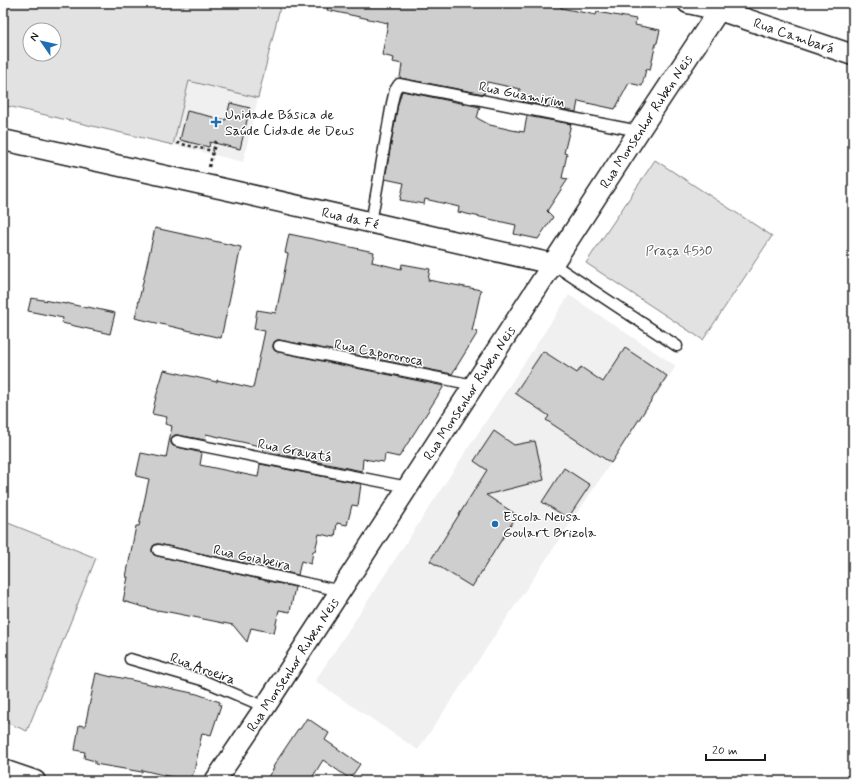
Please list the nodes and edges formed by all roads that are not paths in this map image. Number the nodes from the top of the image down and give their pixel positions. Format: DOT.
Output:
graph roads {
  1 [pos="688,3"];
  2 [pos="721,6"];
  3 [pos="853,55"];
  4 [pos="639,131"];
  5 [pos="3,140"];
  6 [pos="371,223"];
  7 [pos="553,264"];
  8 [pos="279,346"];
  9 [pos="677,346"];
  10 [pos="474,385"];
  11 [pos="177,441"];
  12 [pos="408,487"];
  13 [pos="158,550"];
  14 [pos="341,591"];
  15 [pos="130,659"];
  16 [pos="265,707"];
  17 [pos="3,770"];
  18 [pos="35,781"];
  19 [pos="215,781"];
  1 -- 2 [label="street, Rua Cambará"];
  2 -- 3 [label="street, Rua Cambará"];
  2 -- 4 [label="street, Rua Monsenhor Ruben Neis"];
  4 -- 6 [label="lane, Rua Guamirim"];
  4 -- 7 [label="street, Rua Monsenhor Ruben Neis"];
  5 -- 6 [label="street, Rua da Fé"];
  6 -- 7 [label="street, Rua da Fé"];
  7 -- 9 [label="lane, Rua da Fé"];
  7 -- 10 [label="street, Rua Monsenhor Ruben Neis"];
  8 -- 10 [label="lane, Rua Capororoca"];
  10 -- 12 [label="street, Rua Monsenhor Ruben Neis"];
  11 -- 12 [label="lane, Rua Gravatá"];
  12 -- 14 [label="street, Rua Monsenhor Ruben Neis"];
  13 -- 14 [label="lane, Rua Goiabeira"];
  14 -- 16 [label="street, Rua Monsenhor Ruben Neis"];
  15 -- 16 [label="lane, Rua Aroeira"];
  16 -- 19 [label="street, Rua Monsenhor Ruben Neis"];
  17 -- 18 [label="street"];
}
